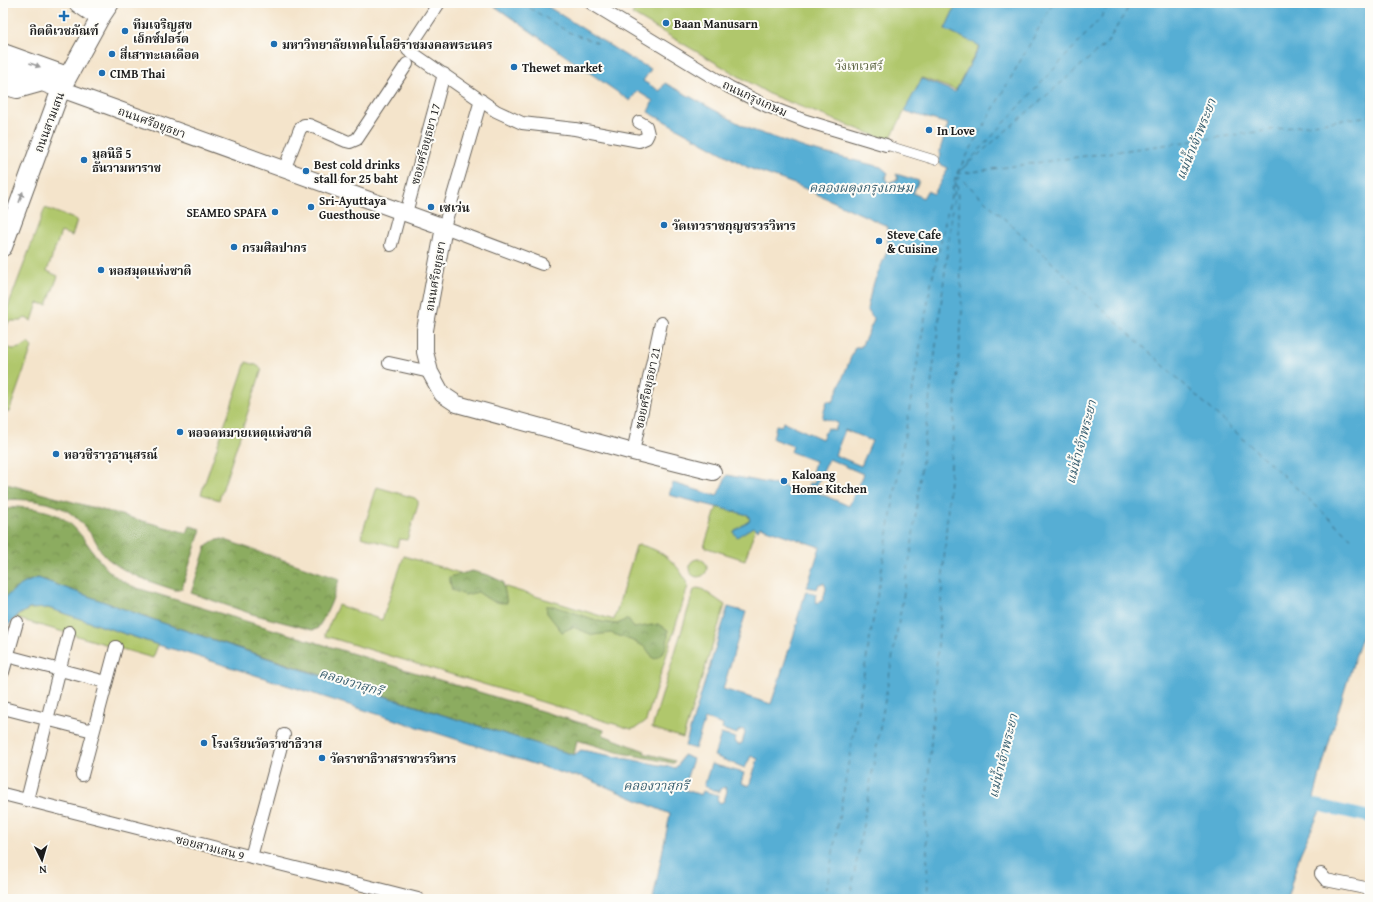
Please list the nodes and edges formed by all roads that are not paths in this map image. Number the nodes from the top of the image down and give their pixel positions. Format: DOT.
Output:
graph roads {
  1 [pos="78,3"];
  2 [pos="110,3"];
  3 [pos="439,3"];
  4 [pos="591,3"];
  5 [pos="100,18"];
  6 [pos="3,53"];
  7 [pos="408,64"];
  8 [pos="3,67"];
  9 [pos="444,74"];
  10 [pos="42,82"];
  11 [pos="64,83"];
  12 [pos="3,85"];
  13 [pos="481,100"];
  14 [pos="639,122"];
  15 [pos="886,145"];
  16 [pos="935,160"];
  17 [pos="284,170"];
  18 [pos="403,212"];
  19 [pos="444,227"];
  20 [pos="391,245"];
  21 [pos="3,247"];
  22 [pos="542,264"];
  23 [pos="661,323"];
  24 [pos="389,364"];
  25 [pos="430,372"];
  26 [pos="633,452"];
  27 [pos="712,472"];
  28 [pos="17,622"];
  29 [pos="69,632"];
  30 [pos="116,646"];
  31 [pos="7,656"];
  32 [pos="59,670"];
  33 [pos="3,672"];
  34 [pos="106,682"];
  35 [pos="3,708"];
  36 [pos="46,719"];
  37 [pos="93,731"];
  38 [pos="284,735"];
  39 [pos="82,774"];
  40 [pos="3,794"];
  41 [pos="27,800"];
  42 [pos="251,857"];
  43 [pos="1321,874"];
  44 [pos="1370,890"];
  45 [pos="418,899"];
  1 -- 5 [label="main road"];
  2 -- 5 [label="main road, ถนนสามเสน"];
  3 -- 9 [label="street"];
  4 -- 15 [label="street, ถนนกรุงเกษม"];
  5 -- 11 [label="main road, ถนนสามเสน"];
  6 -- 11 [label="main road, ถนนศรีอยุธยา, one-way"];
  7 -- 17 [label="street"];
  8 -- 10 [label="main road, ถนนศรีอยุธยา"];
  9 -- 13 [label="street"];
  9 -- 18 [label="street, ซอยศรีอยุธยา 17"];
  10 -- 11 [label="main road, ถนนศรีอยุธยา"];
  10 -- 12 [label="main road"];
  11 -- 17 [label="street, ถนนศรีอยุธยา"];
  21 -- 11 [label="main road, ถนนสามเสน, one-way"];
  13 -- 14 [label="street"];
  13 -- 19 [label="street"];
  15 -- 16 [label="street, ถนนกรุงเกษม"];
  17 -- 18 [label="street, ถนนศรีอยุธยา"];
  18 -- 19 [label="street, ถนนศรีอยุธยา"];
  18 -- 20 [label="street, ซอยศรีอยุธยา 17"];
  19 -- 22 [label="street"];
  19 -- 25 [label="street, ถนนศรีอยุธยา"];
  23 -- 26 [label="street, ซอยศรีอยุธยา 21"];
  24 -- 25 [label="street"];
  25 -- 26 [label="street, ถนนศรีอยุธยา"];
  26 -- 27 [label="street, ถนนศรีอยุธยา"];
  28 -- 31 [label="street"];
  29 -- 32 [label="street"];
  30 -- 34 [label="street"];
  31 -- 32 [label="street"];
  31 -- 33 [label="street"];
  32 -- 34 [label="street"];
  32 -- 36 [label="street"];
  34 -- 37 [label="street"];
  35 -- 36 [label="street"];
  36 -- 37 [label="street"];
  36 -- 41 [label="street"];
  37 -- 39 [label="street"];
  38 -- 42 [label="street"];
  40 -- 41 [label="street, ซอยสามเสน 9"];
  41 -- 42 [label="street, ซอยสามเสน 9"];
  42 -- 45 [label="street, ซอยสามเสน 9"];
  43 -- 44 [label="street"];
}
